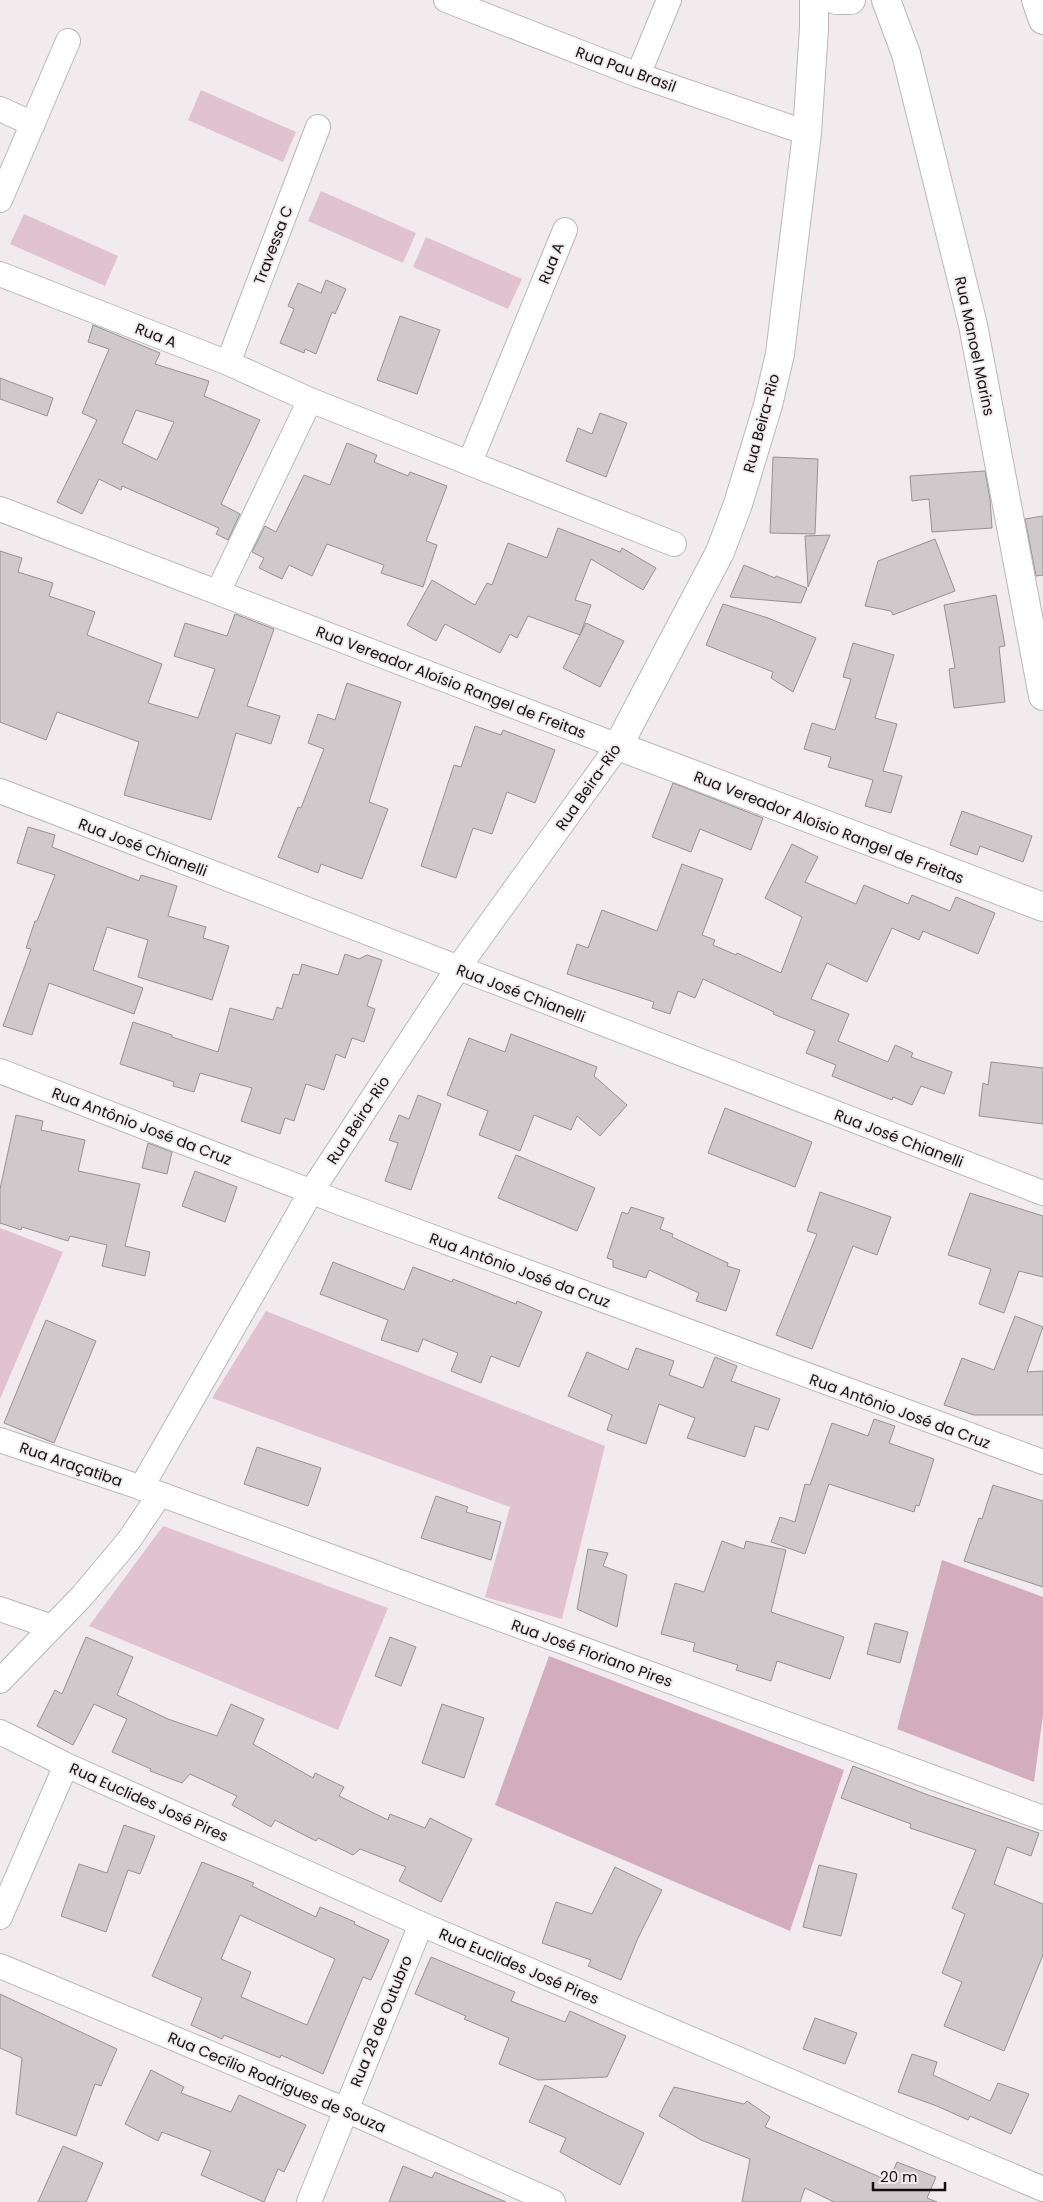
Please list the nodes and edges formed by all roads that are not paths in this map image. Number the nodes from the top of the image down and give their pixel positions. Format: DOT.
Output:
graph roads {
  1 [pos="446,0"];
  2 [pos="669,0"];
  3 [pos="814,0"];
  4 [pos="836,0"];
  5 [pos="850,0"];
  6 [pos="886,0"];
  7 [pos="1036,0"];
  8 [pos="1043,20"];
  9 [pos="68,41"];
  10 [pos="638,75"];
  11 [pos="0,109"];
  12 [pos="33,124"];
  13 [pos="318,127"];
  14 [pos="807,133"];
  15 [pos="0,200"];
  16 [pos="565,230"];
  17 [pos="0,274"];
  18 [pos="228,363"];
  19 [pos="310,400"];
  20 [pos="470,462"];
  21 [pos="0,509"];
  22 [pos="674,544"];
  23 [pos="218,592"];
  24 [pos="1043,696"];
  25 [pos="618,746"];
  26 [pos="0,791"];
  27 [pos="1043,907"];
  28 [pos="458,968"];
  29 [pos="0,1071"];
  30 [pos="311,1192"];
  31 [pos="1043,1193"];
  32 [pos="0,1440"];
  33 [pos="1043,1462"];
  34 [pos="151,1491"];
  35 [pos="0,1609"];
  36 [pos="52,1628"];
  37 [pos="0,1681"];
  38 [pos="0,1732"];
  39 [pos="66,1765"];
  40 [pos="1043,1818"];
  41 [pos="0,1917"];
  42 [pos="421,1924"];
  43 [pos="0,1966"];
  44 [pos="346,2110"];
  45 [pos="1043,2189"];
  46 [pos="309,2202"];
  47 [pos="553,2202"];
  1 -- 10 [label="street, Rua Pau Brasil"];
  2 -- 10 [label="street"];
  3 -- 14 [label="main road, Rua Beira-Rio"];
  4 -- 5 [label="main road"];
  6 -- 24 [label="main road, Rua Manoel Marins"];
  7 -- 8 [label="main road"];
  9 -- 12 [label="street"];
  10 -- 14 [label="street, Rua Pau Brasil"];
  11 -- 12 [label="street"];
  12 -- 15 [label="street"];
  13 -- 18 [label="street, Travessa C"];
  14 -- 25 [label="main road, Rua Beira-Rio"];
  16 -- 20 [label="street, Rua A"];
  17 -- 18 [label="street, Rua A"];
  18 -- 19 [label="street, Rua A"];
  19 -- 20 [label="street, Rua A"];
  19 -- 23 [label="street"];
  20 -- 22 [label="street, Rua A"];
  21 -- 23 [label="street, Rua Vereador Aloísio Rangel de Freitas"];
  23 -- 25 [label="street, Rua Vereador Aloísio Rangel de Freitas"];
  25 -- 27 [label="main road, Rua Vereador Aloísio Rangel de Freitas"];
  25 -- 28 [label="street, Rua Beira-Rio"];
  26 -- 28 [label="street, Rua José Chianelli"];
  28 -- 30 [label="street, Rua Beira-Rio"];
  28 -- 31 [label="street, Rua José Chianelli"];
  29 -- 30 [label="street, Rua Antônio José da Cruz"];
  30 -- 33 [label="street, Rua Antônio José da Cruz"];
  30 -- 34 [label="street, Rua Beira-Rio"];
  32 -- 34 [label="street, Rua Araçatiba"];
  34 -- 36 [label="street, Rua Beira-Rio"];
  34 -- 40 [label="street, Rua José Floriano Pires"];
  35 -- 36 [label="street"];
  36 -- 37 [label="street, Rua Beira-Rio"];
  38 -- 39 [label="street, Rua Euclides José Pires"];
  39 -- 41 [label="street"];
  39 -- 42 [label="street, Rua Euclides José Pires"];
  42 -- 44 [label="street, Rua 28 de Outubro"];
  42 -- 45 [label="street, Rua Euclides José Pires"];
  43 -- 44 [label="street, Rua Cecílio Rodrigues de Souza"];
  44 -- 46 [label="street, Rua 28 de Outubro"];
  44 -- 47 [label="street, Rua Cecílio Rodrigues de Souza"];
}
